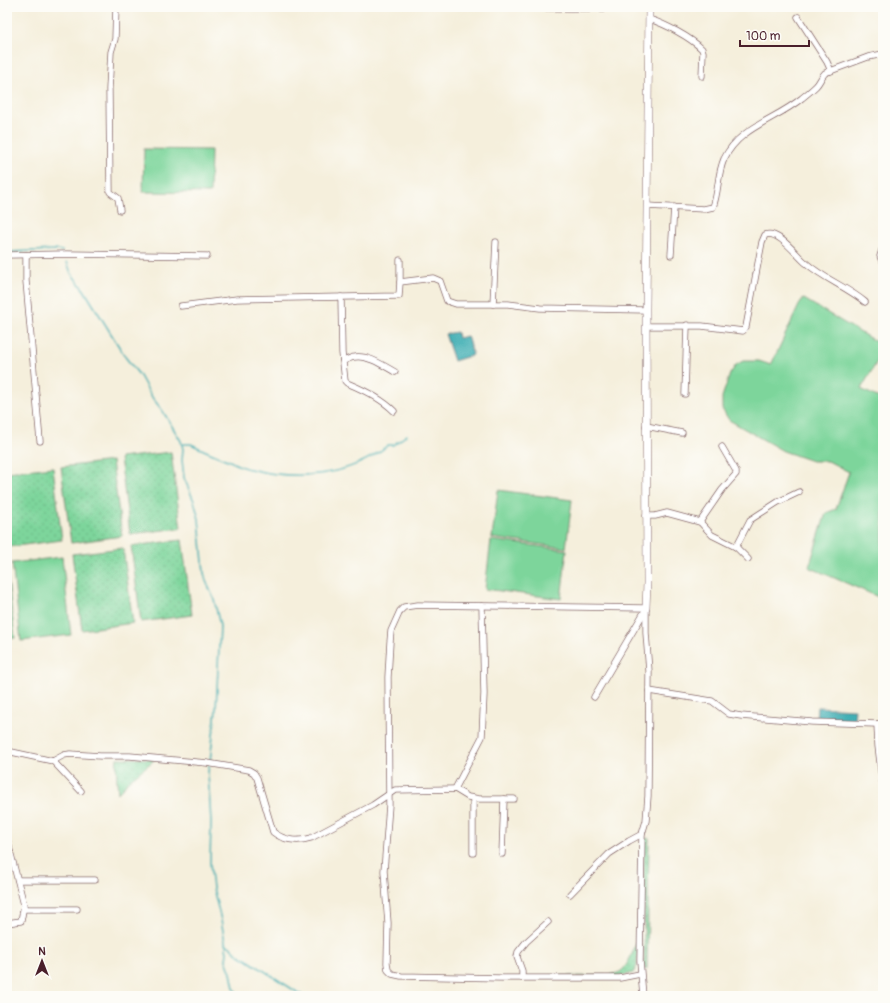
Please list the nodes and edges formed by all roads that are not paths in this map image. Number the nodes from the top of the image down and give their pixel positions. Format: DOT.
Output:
graph roads {
  1 [pos="116,7"];
  2 [pos="530,7"];
  3 [pos="632,7"];
  4 [pos="649,7"];
  5 [pos="798,17"];
  6 [pos="649,18"];
  7 [pos="883,54"];
  8 [pos="831,71"];
  9 [pos="702,76"];
  10 [pos="647,206"];
  11 [pos="674,206"];
  12 [pos="120,210"];
  13 [pos="496,242"];
  14 [pos="883,247"];
  15 [pos="7,255"];
  16 [pos="26,255"];
  17 [pos="672,255"];
  18 [pos="207,256"];
  19 [pos="400,260"];
  20 [pos="883,260"];
  21 [pos="400,282"];
  22 [pos="341,297"];
  23 [pos="865,302"];
  24 [pos="493,304"];
  25 [pos="181,306"];
  26 [pos="646,310"];
  27 [pos="687,325"];
  28 [pos="646,326"];
  29 [pos="343,361"];
  30 [pos="395,372"];
  31 [pos="685,394"];
  32 [pos="394,411"];
  33 [pos="646,426"];
  34 [pos="682,433"];
  35 [pos="40,441"];
  36 [pos="722,448"];
  37 [pos="799,492"];
  38 [pos="646,516"];
  39 [pos="700,522"];
  40 [pos="736,547"];
  41 [pos="748,559"];
  42 [pos="482,606"];
  43 [pos="646,608"];
  44 [pos="649,691"];
  45 [pos="594,697"];
  46 [pos="880,723"];
  47 [pos="7,751"];
  48 [pos="53,761"];
  49 [pos="883,787"];
  50 [pos="455,789"];
  51 [pos="81,791"];
  52 [pos="389,793"];
  53 [pos="473,798"];
  54 [pos="504,799"];
  55 [pos="514,799"];
  56 [pos="642,834"];
  57 [pos="7,839"];
  58 [pos="473,853"];
  59 [pos="502,854"];
  60 [pos="18,880"];
  61 [pos="95,880"];
  62 [pos="570,894"];
  63 [pos="24,909"];
  64 [pos="77,909"];
  65 [pos="548,922"];
  66 [pos="7,923"];
  67 [pos="640,974"];
  68 [pos="522,978"];
  69 [pos="643,996"];
  1 -- 12 [label="street"];
  2 -- 3 [label="street"];
  4 -- 6 [label="street"];
  5 -- 8 [label="street"];
  6 -- 9 [label="street"];
  6 -- 10 [label="street"];
  7 -- 8 [label="street"];
  8 -- 11 [label="street"];
  10 -- 11 [label="street"];
  10 -- 26 [label="street"];
  11 -- 17 [label="street"];
  13 -- 24 [label="street"];
  14 -- 20 [label="street"];
  15 -- 16 [label="street"];
  16 -- 18 [label="street"];
  16 -- 35 [label="street"];
  19 -- 21 [label="street"];
  21 -- 22 [label="street"];
  21 -- 24 [label="street"];
  22 -- 25 [label="street"];
  22 -- 29 [label="street"];
  23 -- 27 [label="street"];
  24 -- 26 [label="street"];
  26 -- 28 [label="street"];
  27 -- 28 [label="street"];
  27 -- 31 [label="street"];
  28 -- 33 [label="street"];
  29 -- 30 [label="street"];
  29 -- 32 [label="street"];
  33 -- 34 [label="street"];
  33 -- 38 [label="street"];
  36 -- 39 [label="street"];
  37 -- 40 [label="street"];
  38 -- 39 [label="street"];
  38 -- 43 [label="street"];
  39 -- 40 [label="street"];
  40 -- 41 [label="street"];
  42 -- 43 [label="street"];
  42 -- 50 [label="street"];
  42 -- 52 [label="street"];
  43 -- 44 [label="street"];
  43 -- 45 [label="street"];
  44 -- 46 [label="street"];
  44 -- 56 [label="street"];
  46 -- 49 [label="street"];
  47 -- 48 [label="street"];
  48 -- 51 [label="street"];
  48 -- 52 [label="street"];
  50 -- 52 [label="street"];
  50 -- 53 [label="street"];
  52 -- 68 [label="street"];
  53 -- 54 [label="street"];
  53 -- 58 [label="street"];
  54 -- 55 [label="street"];
  54 -- 59 [label="street"];
  56 -- 62 [label="street"];
  56 -- 67 [label="street"];
  57 -- 60 [label="street"];
  60 -- 61 [label="street"];
  60 -- 63 [label="street"];
  63 -- 64 [label="street"];
  63 -- 66 [label="street"];
  65 -- 68 [label="street"];
  67 -- 68 [label="street"];
  67 -- 69 [label="street"];
}
